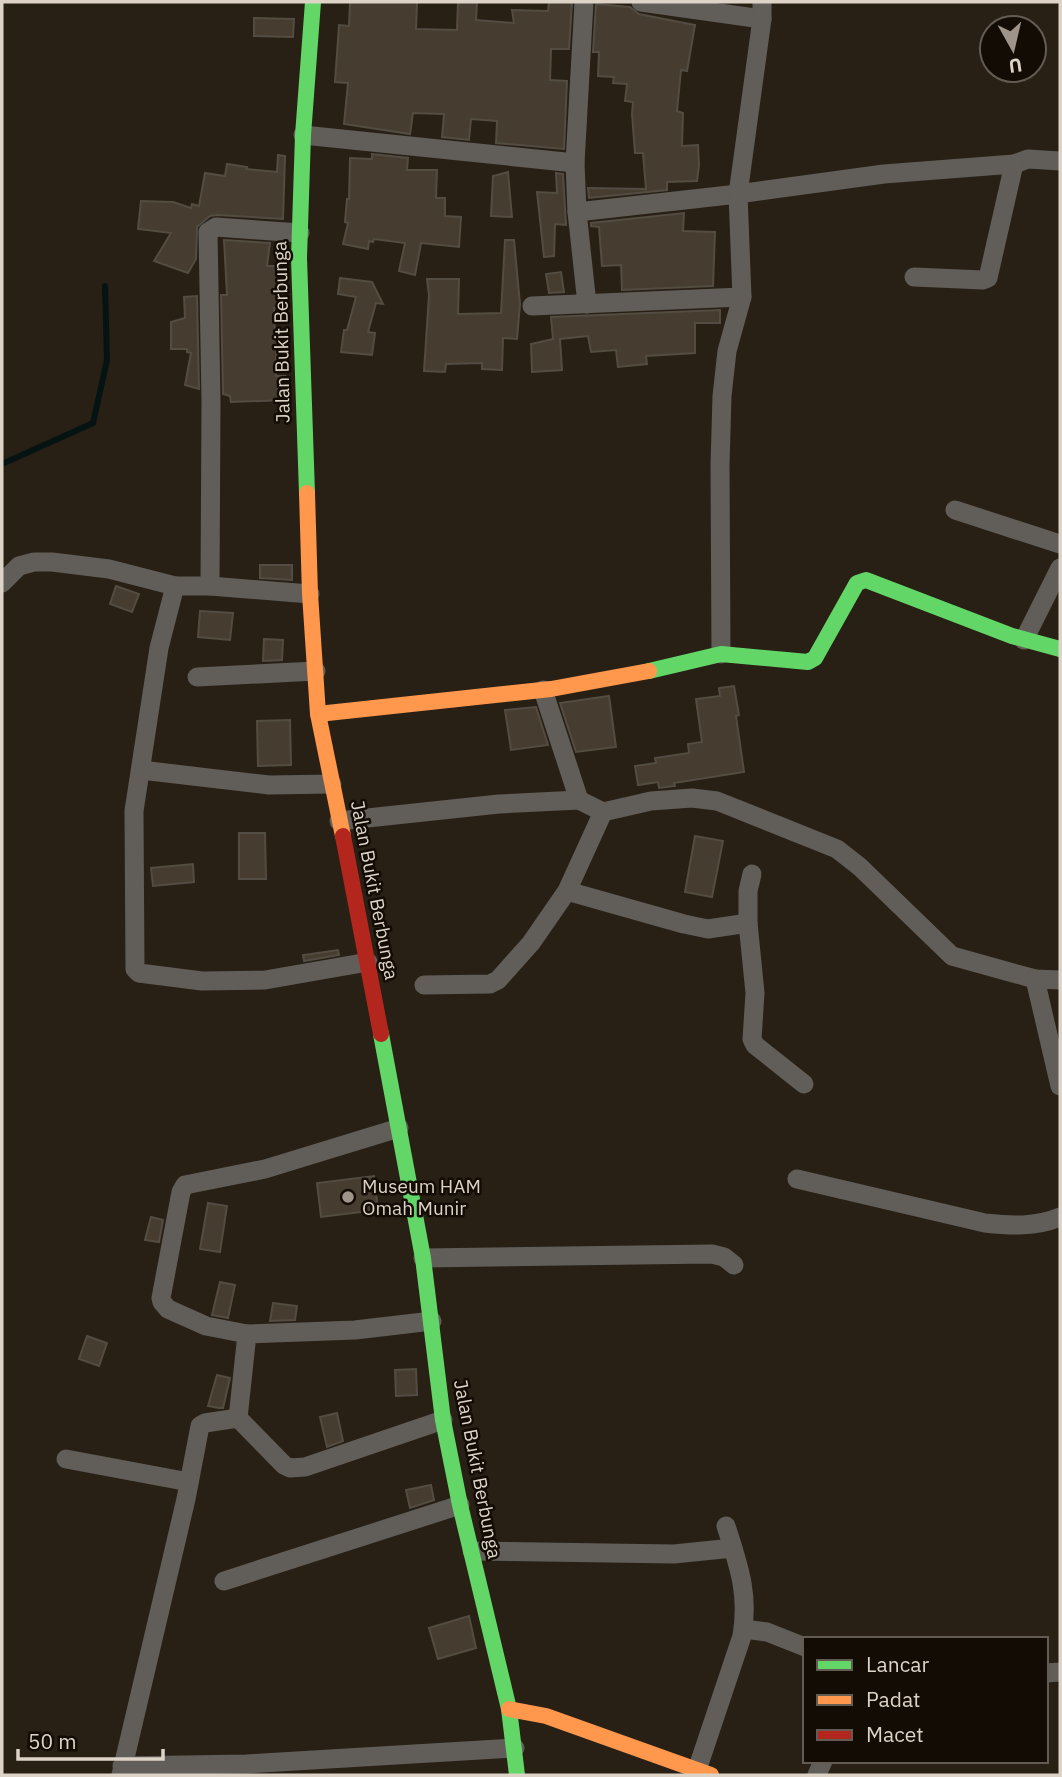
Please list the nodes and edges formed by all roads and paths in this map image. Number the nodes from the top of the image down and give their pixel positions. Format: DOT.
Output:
graph roads {
  1 [pos="313,2"];
  2 [pos="584,2"];
  3 [pos="641,2"];
  4 [pos="762,10"];
  5 [pos="303,135"];
  6 [pos="1060,161"];
  7 [pos="575,163"];
  8 [pos="1014,164"];
  9 [pos="738,194"];
  10 [pos="577,212"];
  11 [pos="300,233"];
  12 [pos="914,277"];
  13 [pos="742,297"];
  14 [pos="587,304"];
  15 [pos="532,306"];
  16 [pos="955,510"];
  17 [pos="1060,544"];
  18 [pos="1060,568"];
  19 [pos="2,583"];
  20 [pos="175,586"];
  21 [pos="210,586"];
  22 [pos="310,594"];
  23 [pos="1024,640"];
  24 [pos="1060,649"];
  25 [pos="721,654"];
  26 [pos="316,671"];
  27 [pos="197,677"];
  28 [pos="543,690"];
  29 [pos="318,714"];
  30 [pos="141,770"];
  31 [pos="332,784"];
  32 [pos="579,800"];
  33 [pos="603,812"];
  34 [pos="339,821"];
  35 [pos="752,874"];
  36 [pos="567,891"];
  37 [pos="748,923"];
  38 [pos="368,962"];
  39 [pos="1035,979"];
  40 [pos="1060,980"];
  41 [pos="424,985"];
  42 [pos="804,1084"];
  43 [pos="1060,1086"];
  44 [pos="399,1128"];
  45 [pos="797,1179"];
  46 [pos="1060,1217"];
  47 [pos="423,1258"];
  48 [pos="734,1265"];
  49 [pos="432,1321"];
  50 [pos="247,1334"];
  51 [pos="238,1418"];
  52 [pos="443,1420"];
  53 [pos="66,1459"];
  54 [pos="189,1482"];
  55 [pos="460,1505"];
  56 [pos="726,1526"];
  57 [pos="733,1548"];
  58 [pos="472,1552"];
  59 [pos="224,1581"];
  60 [pos="744,1629"];
  61 [pos="803,1646"];
  62 [pos="509,1709"];
  63 [pos="515,1748"];
  64 [pos="245,1770"];
  65 [pos="122,1771"];
  66 [pos="704,1772"];
  67 [pos="517,1775"];
  1 -- 5 [label="main road, Jalan Bukit Berbunga"];
  2 -- 7 [label="street"];
  3 -- 4 [label="street"];
  4 -- 9 [label="street"];
  5 -- 7 [label="street"];
  5 -- 11 [label="main road, Jalan Bukit Berbunga"];
  6 -- 8 [label="street"];
  7 -- 10 [label="street"];
  8 -- 9 [label="street"];
  8 -- 12 [label="street"];
  9 -- 10 [label="street"];
  9 -- 13 [label="street"];
  10 -- 14 [label="street"];
  11 -- 21 [label="street"];
  11 -- 22 [label="main road, Jalan Bukit Berbunga"];
  13 -- 14 [label="street"];
  13 -- 25 [label="street"];
  14 -- 15 [label="street"];
  16 -- 17 [label="street"];
  18 -- 23 [label="street"];
  19 -- 20 [label="street"];
  20 -- 21 [label="street"];
  20 -- 30 [label="street"];
  21 -- 22 [label="street"];
  22 -- 26 [label="main road, Jalan Bukit Berbunga"];
  23 -- 24 [label="main road"];
  23 -- 25 [label="main road"];
  25 -- 28 [label="main road"];
  26 -- 27 [label="street"];
  26 -- 29 [label="main road, Jalan Bukit Berbunga"];
  28 -- 29 [label="main road"];
  28 -- 32 [label="street"];
  29 -- 31 [label="main road, Jalan Bukit Berbunga"];
  30 -- 31 [label="street"];
  30 -- 38 [label="street"];
  31 -- 34 [label="main road, Jalan Bukit Berbunga"];
  32 -- 33 [label="street"];
  32 -- 34 [label="street"];
  33 -- 36 [label="street"];
  33 -- 39 [label="street"];
  34 -- 38 [label="main road, Jalan Bukit Berbunga"];
  35 -- 37 [label="street"];
  36 -- 37 [label="street"];
  36 -- 41 [label="street"];
  37 -- 42 [label="street"];
  38 -- 44 [label="main road, Jalan Bukit Berbunga"];
  39 -- 40 [label="street"];
  39 -- 43 [label="street"];
  44 -- 47 [label="main road, Jalan Bukit Berbunga"];
  44 -- 50 [label="street"];
  45 -- 46 [label="street"];
  47 -- 48 [label="street"];
  47 -- 49 [label="main road, Jalan Bukit Berbunga"];
  49 -- 50 [label="street"];
  49 -- 52 [label="main road, Jalan Bukit Berbunga"];
  50 -- 51 [label="street"];
  51 -- 52 [label="street"];
  51 -- 54 [label="street"];
  52 -- 55 [label="main road, Jalan Bukit Berbunga"];
  53 -- 54 [label="street"];
  54 -- 65 [label="street"];
  55 -- 58 [label="main road, Jalan Bukit Berbunga"];
  55 -- 59 [label="street"];
  56 -- 57 [label="street"];
  57 -- 58 [label="street"];
  57 -- 60 [label="street"];
  58 -- 62 [label="main road, Jalan Bukit Berbunga"];
  60 -- 61 [label="street"];
  60 -- 66 [label="street"];
  62 -- 63 [label="main road, Jalan Bukit Berbunga"];
  62 -- 66 [label="main road"];
  63 -- 64 [label="street"];
  63 -- 67 [label="main road, Jalan Bukit Berbunga"];
  64 -- 65 [label="street"];
}
